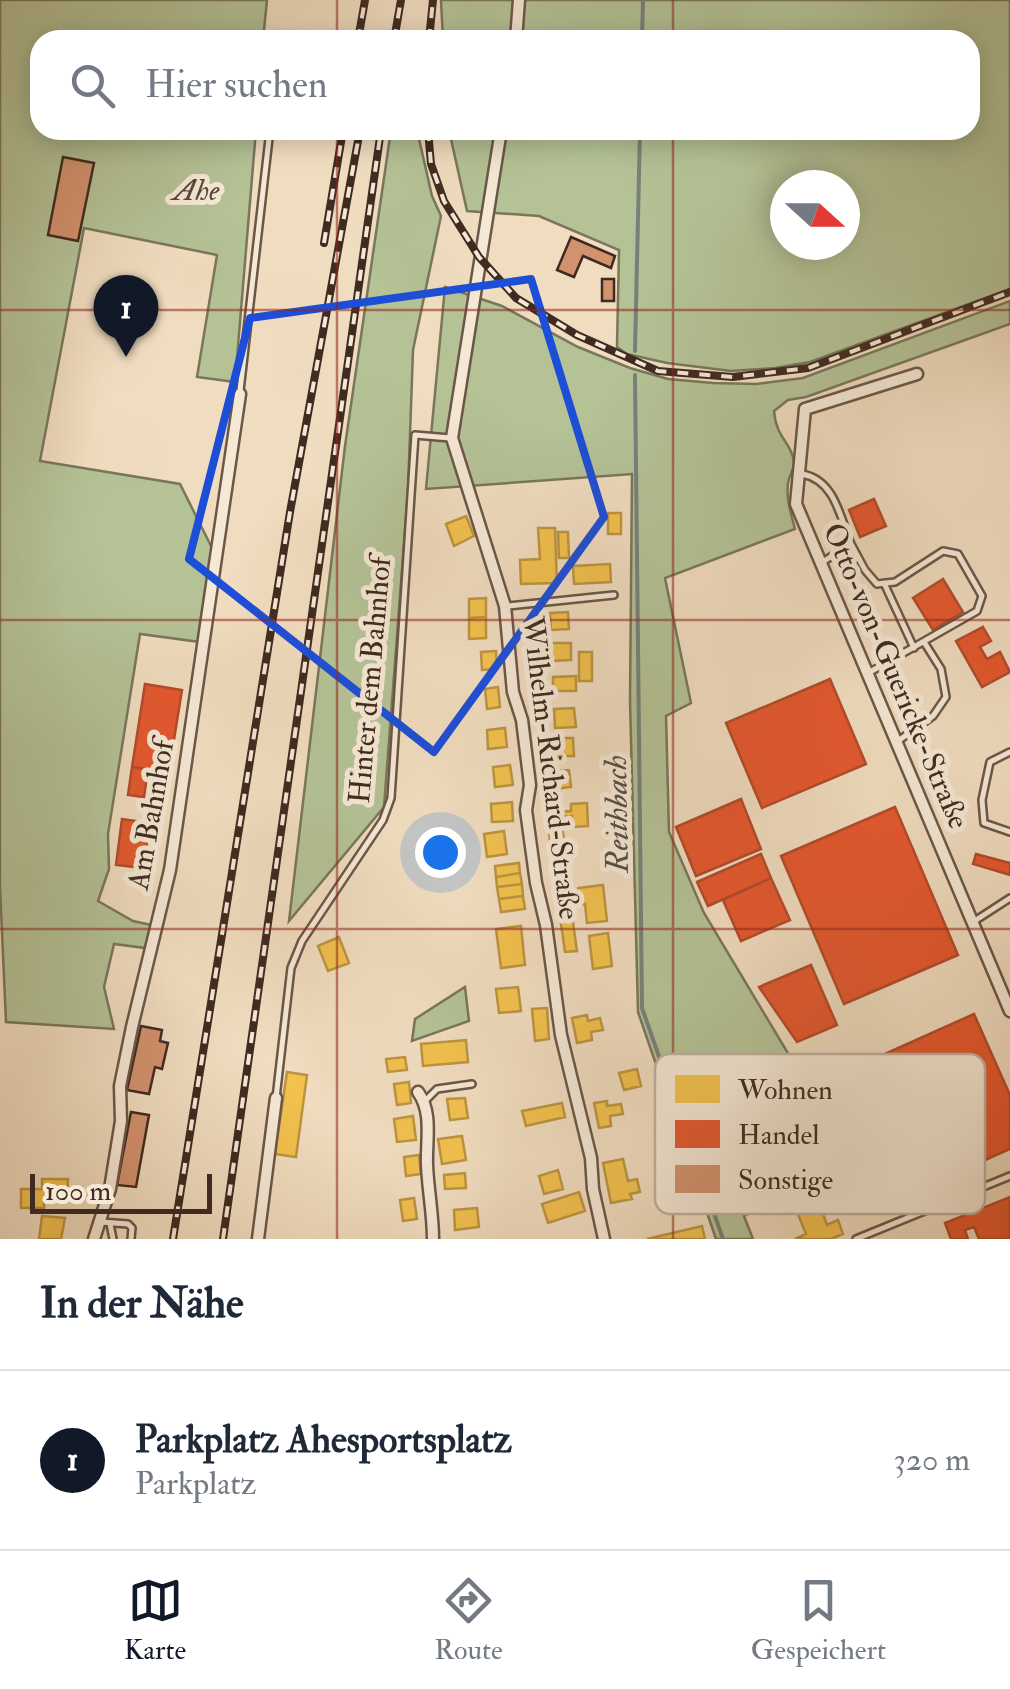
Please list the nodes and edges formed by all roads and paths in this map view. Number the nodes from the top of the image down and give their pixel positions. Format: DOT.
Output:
graph roads {
  1 [pos="520,0"];
  2 [pos="517,30"];
  3 [pos="269,140"];
  4 [pos="499,140"];
  5 [pos="917,374"];
  6 [pos="240,394"];
  7 [pos="452,438"];
  8 [pos="800,474"];
  9 [pos="851,544"];
  10 [pos="821,564"];
  11 [pos="884,583"];
  12 [pos="614,595"];
  13 [pos="505,606"];
  14 [pos="924,642"];
  15 [pos="914,648"];
  16 [pos="868,673"];
  17 [pos="898,741"];
  18 [pos="1010,752"];
  19 [pos="1010,832"];
  20 [pos="1010,898"];
  21 [pos="973,922"];
  22 [pos="1010,1011"];
  23 [pos="472,1084"];
  24 [pos="421,1097"];
  25 [pos="276,1098"];
  26 [pos="1010,1176"];
  27 [pos="985,1186"];
  28 [pos="917,1214"];
  29 [pos="104,1222"];
  30 [pos="94,1239"];
  31 [pos="113,1239"];
  32 [pos="131,1239"];
  33 [pos="258,1239"];
  34 [pos="433,1239"];
  35 [pos="604,1239"];
  36 [pos="856,1239"];
  1 -- 2 [label="street"];
  3 -- 6 [label="lane"];
  4 -- 7 [label="street, Wilhelm-Richard-Straße"];
  5 -- 8 [label="street, Otto-von-Guericke-Straße"];
  6 -- 29 [label="street, Am Bahnhof"];
  7 -- 13 [label="street, Wilhelm-Richard-Straße"];
  7 -- 25 [label="lane, Hinter dem Bahnhof"];
  8 -- 9 [label="lane"];
  8 -- 10 [label="street, Otto-von-Guericke-Straße"];
  9 -- 10 [label="lane"];
  9 -- 11 [label="lane"];
  10 -- 16 [label="street, Otto-von-Guericke-Straße"];
  11 -- 14 [label="lane"];
  11 -- 15 [label="lane"];
  12 -- 13 [label="lane"];
  13 -- 35 [label="street, Wilhelm-Richard-Straße"];
  14 -- 15 [label="lane"];
  14 -- 17 [label="lane"];
  15 -- 16 [label="lane"];
  16 -- 17 [label="street, Otto-von-Guericke-Straße"];
  17 -- 21 [label="street, Otto-von-Guericke-Straße"];
  18 -- 19 [label="lane"];
  20 -- 21 [label="lane"];
  21 -- 22 [label="street, Otto-von-Guericke-Straße"];
  23 -- 24 [label="lane"];
  24 -- 34 [label="street"];
  25 -- 33 [label="street, Hinter dem Bahnhof"];
  26 -- 27 [label="lane"];
  28 -- 36 [label="lane"];
  29 -- 30 [label="street, Am Bahnhof"];
  29 -- 31 [label="lane"];
  29 -- 32 [label="lane"];
}
